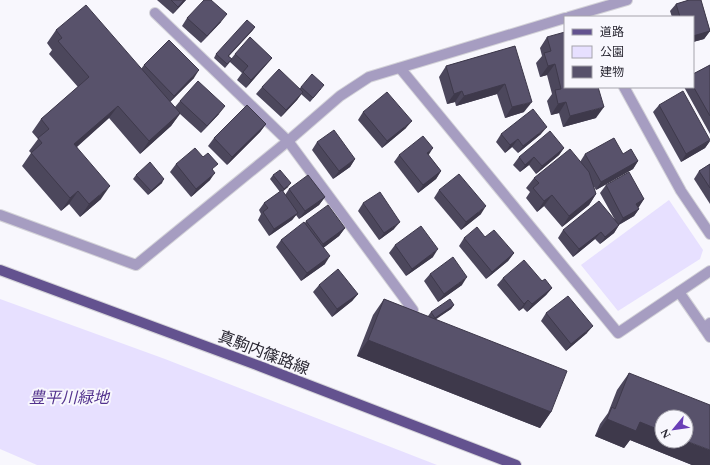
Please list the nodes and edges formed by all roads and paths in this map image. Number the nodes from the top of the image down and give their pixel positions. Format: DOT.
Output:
graph roads {
  1 [pos="627,0"];
  2 [pos="154,13"];
  3 [pos="584,15"];
  4 [pos="564,18"];
  5 [pos="400,68"];
  6 [pos="625,88"];
  7 [pos="288,141"];
  8 [pos="0,215"];
  9 [pos="710,234"];
  10 [pos="0,270"];
  11 [pos="710,271"];
  12 [pos="679,292"];
  13 [pos="413,310"];
  14 [pos="707,326"];
  15 [pos="710,337"];
  16 [pos="516,465"];
  1 -- 3 [label="street"];
  2 -- 7 [label="street"];
  4 -- 5 [label="street"];
  5 -- 7 [label="street"];
  5 -- 12 [label="street"];
  6 -- 9 [label="street"];
  7 -- 8 [label="street"];
  7 -- 13 [label="street"];
  10 -- 16 [label="main road, 真駒内篠路線"];
  11 -- 12 [label="street"];
  12 -- 14 [label="street"];
  14 -- 15 [label="street"];
}
